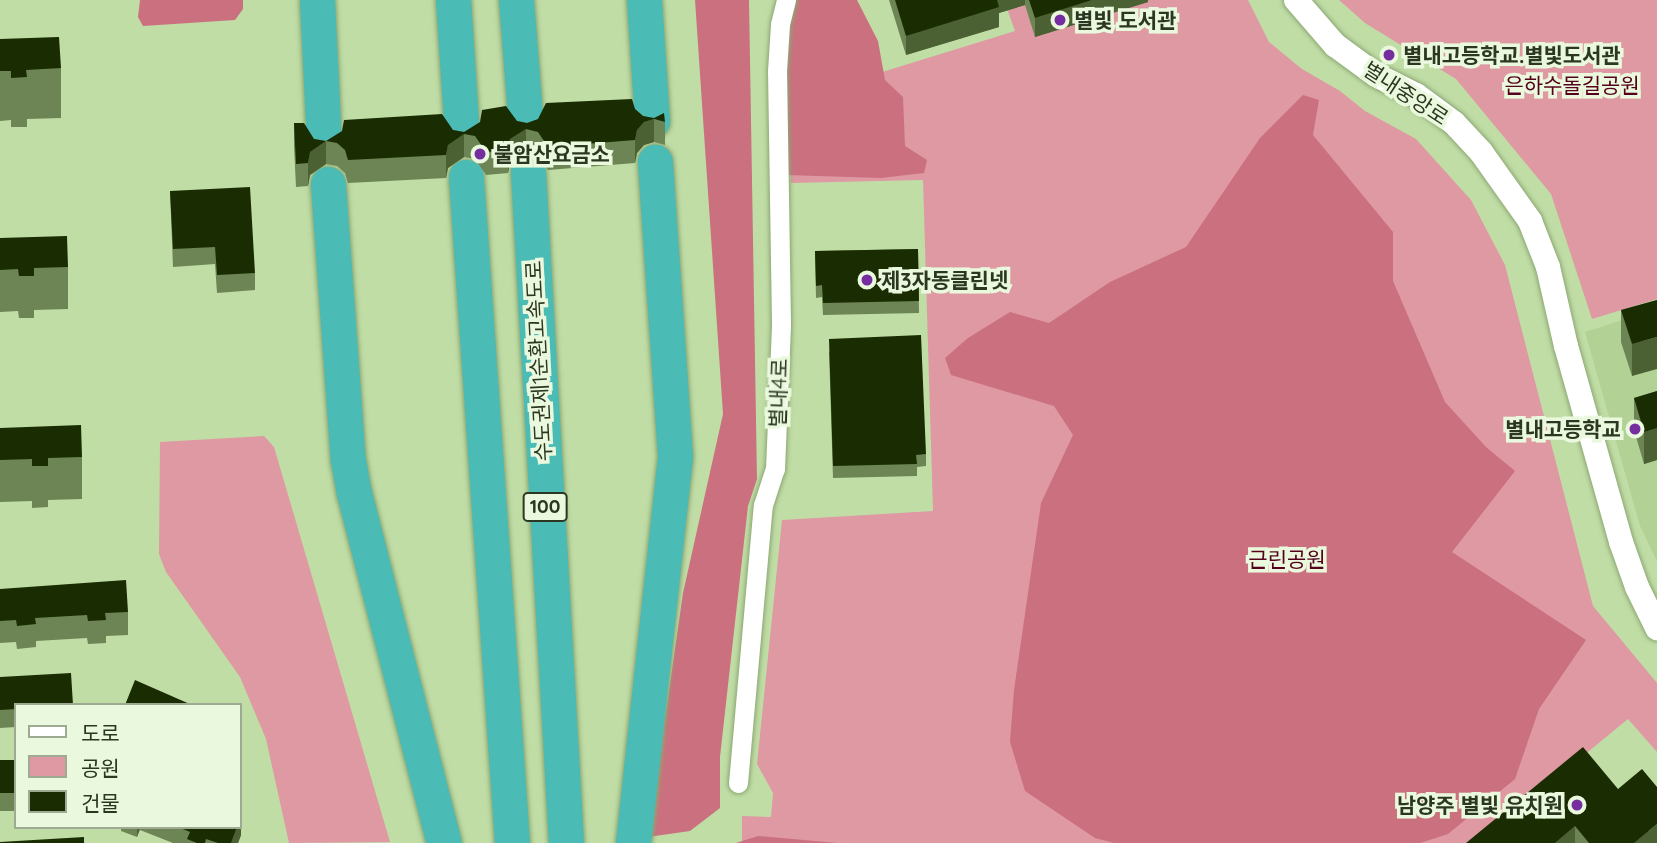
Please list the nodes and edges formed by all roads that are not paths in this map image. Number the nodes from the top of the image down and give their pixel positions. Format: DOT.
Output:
graph roads {
  1 [pos="317,0"];
  2 [pos="453,0"];
  3 [pos="516,0"];
  4 [pos="644,0"];
  5 [pos="786,0"];
  6 [pos="1296,0"];
  7 [pos="652,121"];
  8 [pos="526,126"];
  9 [pos="462,135"];
  10 [pos="324,144"];
  11 [pos="655,162"];
  12 [pos="528,172"];
  13 [pos="466,177"];
  14 [pos="328,184"];
  15 [pos="1657,628"];
  16 [pos="738,783"];
  17 [pos="444,843"];
  18 [pos="512,843"];
  19 [pos="566,843"];
  20 [pos="633,843"];
  1 -- 10 [label="highway"];
  2 -- 9 [label="highway"];
  3 -- 8 [label="highway"];
  4 -- 7 [label="highway"];
  5 -- 16 [label="street, 별내4로"];
  6 -- 15 [label="street, 별내중앙로"];
  11 -- 20 [label="highway"];
  12 -- 19 [label="highway, 수도권제1순환고속도로 / 100"];
  13 -- 18 [label="highway"];
  14 -- 17 [label="highway"];
}
